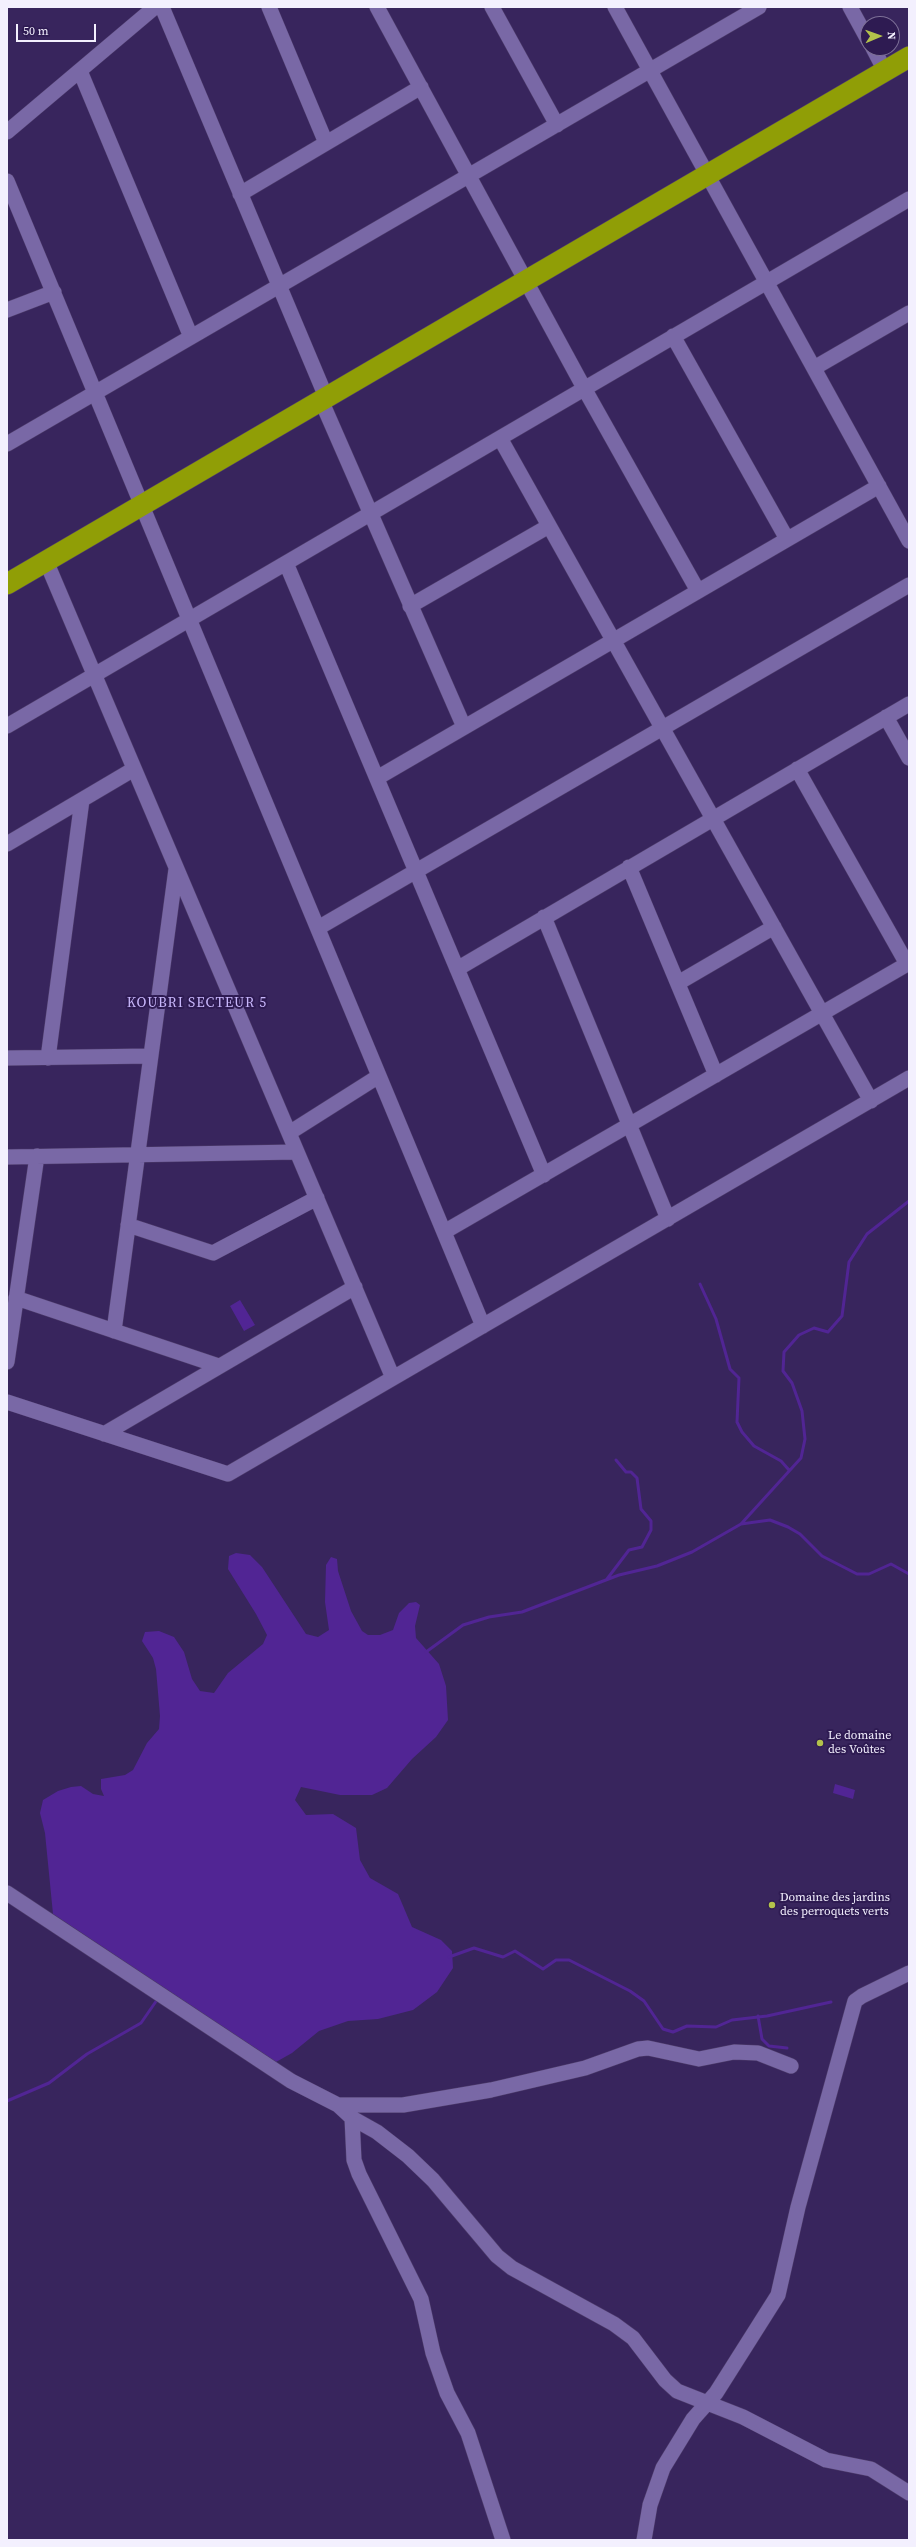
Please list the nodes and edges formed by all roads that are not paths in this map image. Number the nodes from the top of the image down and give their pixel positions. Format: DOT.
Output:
graph roads {
  1 [pos="155,7"];
  2 [pos="162,7"];
  3 [pos="269,7"];
  4 [pos="377,7"];
  5 [pos="492,7"];
  6 [pos="614,7"];
  7 [pos="759,7"];
  8 [pos="850,7"];
  9 [pos="736,13"];
  10 [pos="860,25"];
  11 [pos="877,56"];
  12 [pos="909,57"];
  13 [pos="80,71"];
  14 [pos="650,71"];
  15 [pos="885,71"];
  16 [pos="421,87"];
  17 [pos="557,124"];
  18 [pos="7,132"];
  19 [pos="326,143"];
  20 [pos="707,174"];
  21 [pos="469,175"];
  22 [pos="7,181"];
  23 [pos="240,194"];
  24 [pos="909,199"];
  25 [pos="526,280"];
  26 [pos="766,281"];
  27 [pos="279,286"];
  28 [pos="54,292"];
  29 [pos="7,310"];
  30 [pos="909,313"];
  31 [pos="673,336"];
  32 [pos="191,337"];
  33 [pos="814,368"];
  34 [pos="584,388"];
  35 [pos="95,393"];
  36 [pos="323,399"];
  37 [pos="500,438"];
  38 [pos="7,444"];
  39 [pos="879,486"];
  40 [pos="142,505"];
  41 [pos="370,513"];
  42 [pos="549,526"];
  43 [pos="787,539"];
  44 [pos="909,541"];
  45 [pos="46,562"];
  46 [pos="286,563"];
  47 [pos="7,584"];
  48 [pos="909,585"];
  49 [pos="698,591"];
  50 [pos="410,606"];
  51 [pos="190,619"];
  52 [pos="613,640"];
  53 [pos="94,675"];
  54 [pos="909,704"];
  55 [pos="886,718"];
  56 [pos="7,726"];
  57 [pos="464,728"];
  58 [pos="662,728"];
  59 [pos="909,758"];
  60 [pos="134,769"];
  61 [pos="797,769"];
  62 [pos="376,778"];
  63 [pos="82,800"];
  64 [pos="713,818"];
  65 [pos="7,844"];
  66 [pos="629,867"];
  67 [pos="176,868"];
  68 [pos="416,871"];
  69 [pos="544,917"];
  70 [pos="774,927"];
  71 [pos="318,928"];
  72 [pos="908,963"];
  73 [pos="457,969"];
  74 [pos="678,983"];
  75 [pos="822,1013"];
  76 [pos="151,1056"];
  77 [pos="7,1058"];
  78 [pos="48,1058"];
  79 [pos="716,1075"];
  80 [pos="379,1076"];
  81 [pos="909,1078"];
  82 [pos="871,1101"];
  83 [pos="630,1125"];
  84 [pos="289,1133"];
  85 [pos="297,1152"];
  86 [pos="138,1155"];
  87 [pos="37,1156"];
  88 [pos="7,1157"];
  89 [pos="544,1175"];
  90 [pos="316,1198"];
  91 [pos="668,1219"];
  92 [pos="128,1225"];
  93 [pos="444,1232"];
  94 [pos="355,1287"];
  95 [pos="16,1298"];
  96 [pos="483,1326"];
  97 [pos="114,1331"];
  98 [pos="7,1362"];
  99 [pos="219,1366"];
  100 [pos="393,1378"];
  101 [pos="7,1402"];
  102 [pos="104,1434"];
  103 [pos="7,1894"];
  104 [pos="909,1973"];
  105 [pos="791,2066"];
  106 [pos="338,2105"];
  107 [pos="352,2118"];
  108 [pos="706,2404"];
  109 [pos="909,2493"];
  110 [pos="503,2540"];
  111 [pos="644,2540"];
  1 -- 13 [label="street"];
  2 -- 23 [label="street"];
  3 -- 19 [label="street"];
  4 -- 16 [label="street"];
  5 -- 17 [label="street"];
  6 -- 14 [label="street"];
  7 -- 9 [label="street"];
  8 -- 10 [label="street"];
  9 -- 14 [label="street"];
  11 -- 15 [label="street"];
  12 -- 15 [label="highway"];
  13 -- 18 [label="street"];
  13 -- 32 [label="street"];
  14 -- 17 [label="street"];
  14 -- 20 [label="street"];
  15 -- 20 [label="highway"];
  16 -- 19 [label="street"];
  16 -- 21 [label="street"];
  17 -- 21 [label="street"];
  19 -- 23 [label="street"];
  20 -- 25 [label="highway"];
  20 -- 26 [label="street"];
  21 -- 25 [label="street"];
  21 -- 27 [label="street"];
  22 -- 28 [label="street"];
  23 -- 27 [label="street"];
  24 -- 26 [label="street"];
  25 -- 34 [label="street"];
  25 -- 36 [label="highway"];
  26 -- 31 [label="street"];
  26 -- 33 [label="street"];
  27 -- 32 [label="street"];
  27 -- 36 [label="street"];
  28 -- 29 [label="street"];
  28 -- 35 [label="street"];
  30 -- 33 [label="street"];
  31 -- 34 [label="street"];
  31 -- 43 [label="street"];
  32 -- 35 [label="street"];
  33 -- 39 [label="street"];
  34 -- 37 [label="street"];
  34 -- 49 [label="street"];
  35 -- 38 [label="street"];
  35 -- 40 [label="street"];
  36 -- 40 [label="highway"];
  36 -- 41 [label="street"];
  37 -- 41 [label="street"];
  37 -- 42 [label="street"];
  39 -- 43 [label="street"];
  39 -- 44 [label="street"];
  40 -- 45 [label="highway"];
  40 -- 51 [label="street"];
  41 -- 46 [label="street"];
  41 -- 50 [label="street"];
  42 -- 50 [label="street"];
  42 -- 52 [label="street"];
  43 -- 49 [label="street"];
  45 -- 47 [label="highway"];
  45 -- 53 [label="street"];
  46 -- 51 [label="street"];
  46 -- 62 [label="street"];
  48 -- 58 [label="street"];
  49 -- 52 [label="street"];
  50 -- 57 [label="street"];
  51 -- 53 [label="street"];
  51 -- 71 [label="street"];
  52 -- 57 [label="street"];
  52 -- 58 [label="street"];
  53 -- 56 [label="street"];
  53 -- 60 [label="street"];
  54 -- 55 [label="street"];
  55 -- 59 [label="street"];
  55 -- 61 [label="street"];
  57 -- 62 [label="street"];
  58 -- 64 [label="street"];
  58 -- 68 [label="street"];
  60 -- 63 [label="street"];
  60 -- 67 [label="street"];
  61 -- 64 [label="street"];
  61 -- 72 [label="street"];
  62 -- 68 [label="street"];
  63 -- 65 [label="street"];
  63 -- 78 [label="street"];
  64 -- 66 [label="street"];
  64 -- 70 [label="street"];
  66 -- 69 [label="street"];
  66 -- 74 [label="street"];
  67 -- 76 [label="street"];
  67 -- 84 [label="street"];
  68 -- 71 [label="street"];
  68 -- 73 [label="street"];
  69 -- 73 [label="street"];
  69 -- 83 [label="street"];
  70 -- 74 [label="street"];
  70 -- 75 [label="street"];
  71 -- 80 [label="street"];
  72 -- 75 [label="street"];
  73 -- 89 [label="street"];
  74 -- 79 [label="street"];
  75 -- 79 [label="street"];
  75 -- 82 [label="street"];
  76 -- 78 [label="street"];
  76 -- 86 [label="street"];
  77 -- 78 [label="street"];
  79 -- 83 [label="street"];
  80 -- 84 [label="street"];
  80 -- 93 [label="street"];
  81 -- 82 [label="street"];
  82 -- 91 [label="street"];
  83 -- 89 [label="street"];
  83 -- 91 [label="street"];
  84 -- 85 [label="street"];
  85 -- 86 [label="street"];
  85 -- 90 [label="street"];
  86 -- 87 [label="street"];
  86 -- 92 [label="street"];
  87 -- 88 [label="street"];
  87 -- 95 [label="street"];
  89 -- 93 [label="street"];
  90 -- 92 [label="street"];
  90 -- 94 [label="street"];
  91 -- 96 [label="street"];
  92 -- 97 [label="street"];
  93 -- 96 [label="street"];
  94 -- 99 [label="street"];
  94 -- 100 [label="street"];
  95 -- 97 [label="street"];
  95 -- 98 [label="street"];
  96 -- 100 [label="street"];
  97 -- 99 [label="street"];
  99 -- 102 [label="street"];
  100 -- 102 [label="street"];
  101 -- 102 [label="street"];
  103 -- 106 [label="street"];
  104 -- 108 [label="street"];
  105 -- 106 [label="street"];
  106 -- 107 [label="street"];
  107 -- 108 [label="street"];
  107 -- 110 [label="street"];
  108 -- 109 [label="street"];
  108 -- 111 [label="street"];
}
